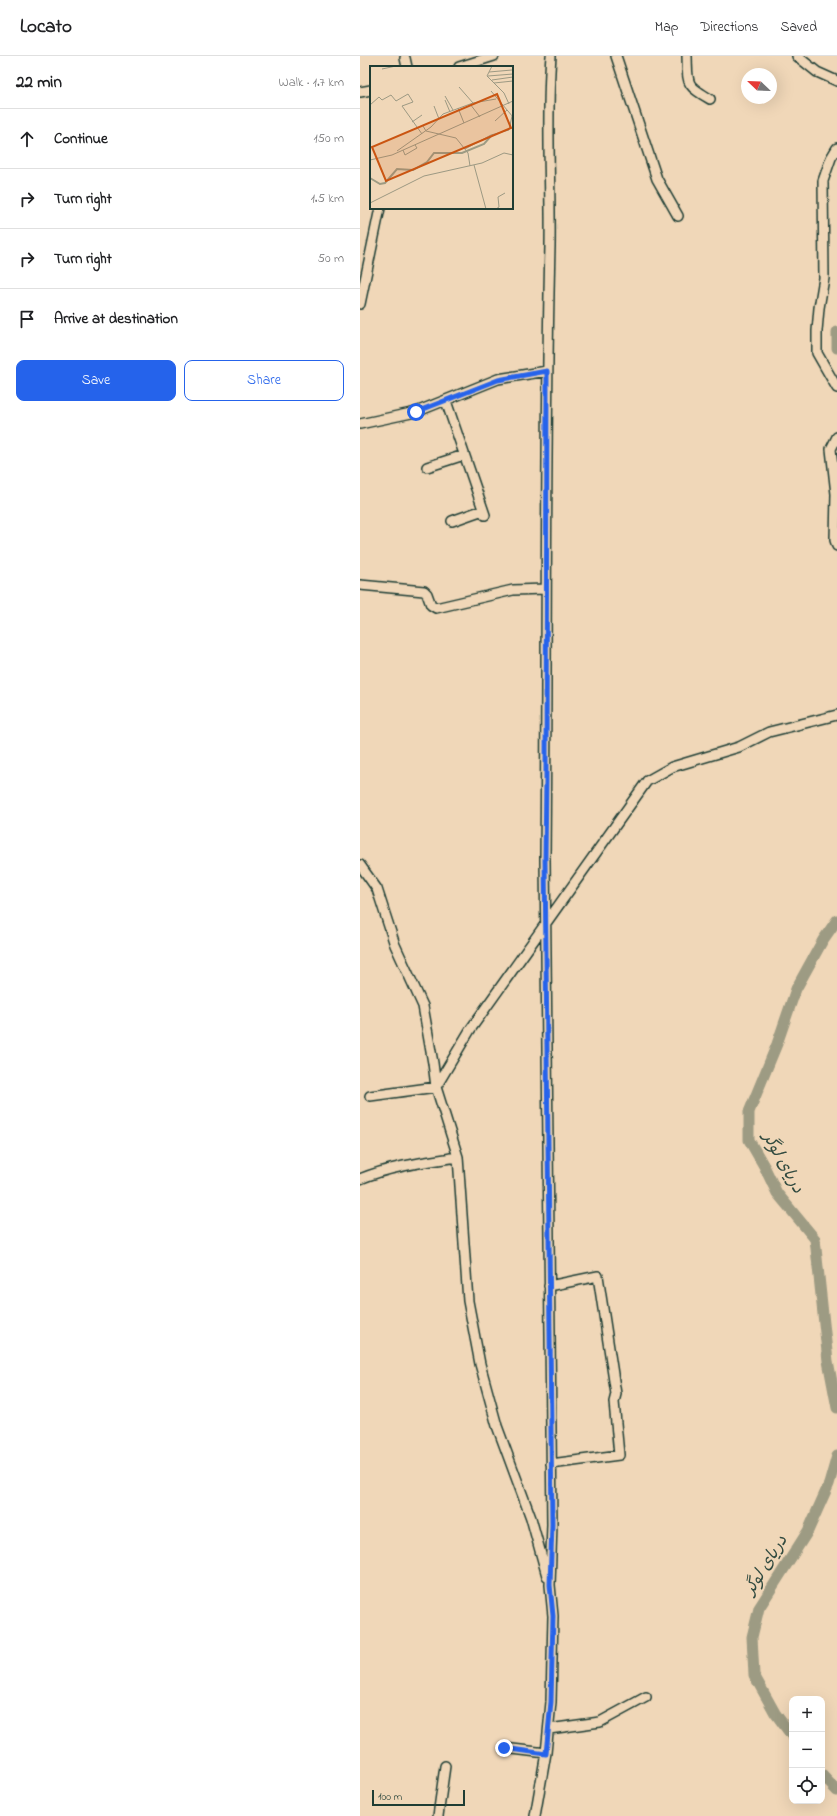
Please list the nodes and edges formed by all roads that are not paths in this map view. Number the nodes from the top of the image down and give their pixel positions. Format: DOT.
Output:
graph roads {
  1 [pos="494,56"];
  2 [pos="551,56"];
  3 [pos="616,56"];
  4 [pos="687,56"];
  5 [pos="797,56"];
  6 [pos="462,66"];
  7 [pos="837,81"];
  8 [pos="370,90"];
  9 [pos="360,92"];
  10 [pos="710,99"];
  11 [pos="837,148"];
  12 [pos="380,209"];
  13 [pos="678,216"];
  14 [pos="360,304"];
  15 [pos="547,371"];
  16 [pos="837,388"];
  17 [pos="446,400"];
  18 [pos="360,424"];
  19 [pos="837,437"];
  20 [pos="464,456"];
  21 [pos="427,467"];
  22 [pos="452,521"];
  23 [pos="837,546"];
  24 [pos="360,585"];
  25 [pos="546,589"];
  26 [pos="837,715"];
  27 [pos="361,868"];
  28 [pos="545,923"];
  29 [pos="436,1087"];
  30 [pos="370,1096"];
  31 [pos="458,1157"];
  32 [pos="360,1179"];
  33 [pos="549,1286"];
  34 [pos="551,1464"];
  35 [pos="550,1585"];
  36 [pos="646,1697"];
  37 [pos="549,1729"];
  38 [pos="504,1748"];
  39 [pos="546,1754"];
  40 [pos="445,1766"];
  41 [pos="438,1816"];
  42 [pos="535,1816"];
  1 -- 6 [label="street"];
  2 -- 15 [label="street"];
  3 -- 13 [label="street"];
  4 -- 10 [label="street"];
  5 -- 7 [label="street"];
  8 -- 9 [label="street"];
  11 -- 16 [label="street"];
  12 -- 14 [label="street"];
  15 -- 17 [label="street"];
  15 -- 25 [label="street"];
  17 -- 18 [label="street"];
  17 -- 20 [label="street"];
  19 -- 23 [label="street"];
  20 -- 21 [label="street"];
  20 -- 22 [label="street"];
  24 -- 25 [label="street"];
  25 -- 28 [label="street"];
  26 -- 28 [label="street"];
  27 -- 29 [label="street"];
  28 -- 29 [label="street"];
  28 -- 33 [label="street"];
  29 -- 30 [label="street"];
  29 -- 31 [label="street"];
  31 -- 32 [label="street"];
  31 -- 35 [label="street"];
  33 -- 34 [label="street"];
  33 -- 34 [label="street"];
  34 -- 35 [label="street"];
  35 -- 37 [label="street"];
  36 -- 37 [label="street"];
  37 -- 39 [label="street"];
  38 -- 39 [label="street"];
  39 -- 42 [label="street"];
  40 -- 41 [label="street"];
}
